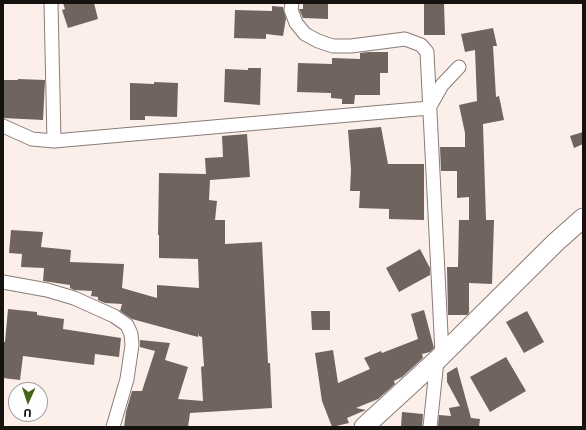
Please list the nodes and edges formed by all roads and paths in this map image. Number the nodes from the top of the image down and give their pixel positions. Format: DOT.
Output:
graph roads {
  1 [pos="51,3"];
  2 [pos="292,3"];
  3 [pos="459,67"];
  4 [pos="429,108"];
  5 [pos="3,126"];
  6 [pos="54,141"];
  7 [pos="583,218"];
  8 [pos="3,282"];
  9 [pos="439,357"];
  10 [pos="113,427"];
  11 [pos="364,427"];
  12 [pos="430,427"];
  1 -- 6 [label="street"];
  2 -- 4 [label="street"];
  3 -- 4 [label="street"];
  4 -- 6 [label="street"];
  4 -- 9 [label="street"];
  5 -- 6 [label="street"];
  7 -- 9 [label="street"];
  8 -- 10 [label="street"];
  9 -- 11 [label="street"];
  9 -- 12 [label="street"];
}
